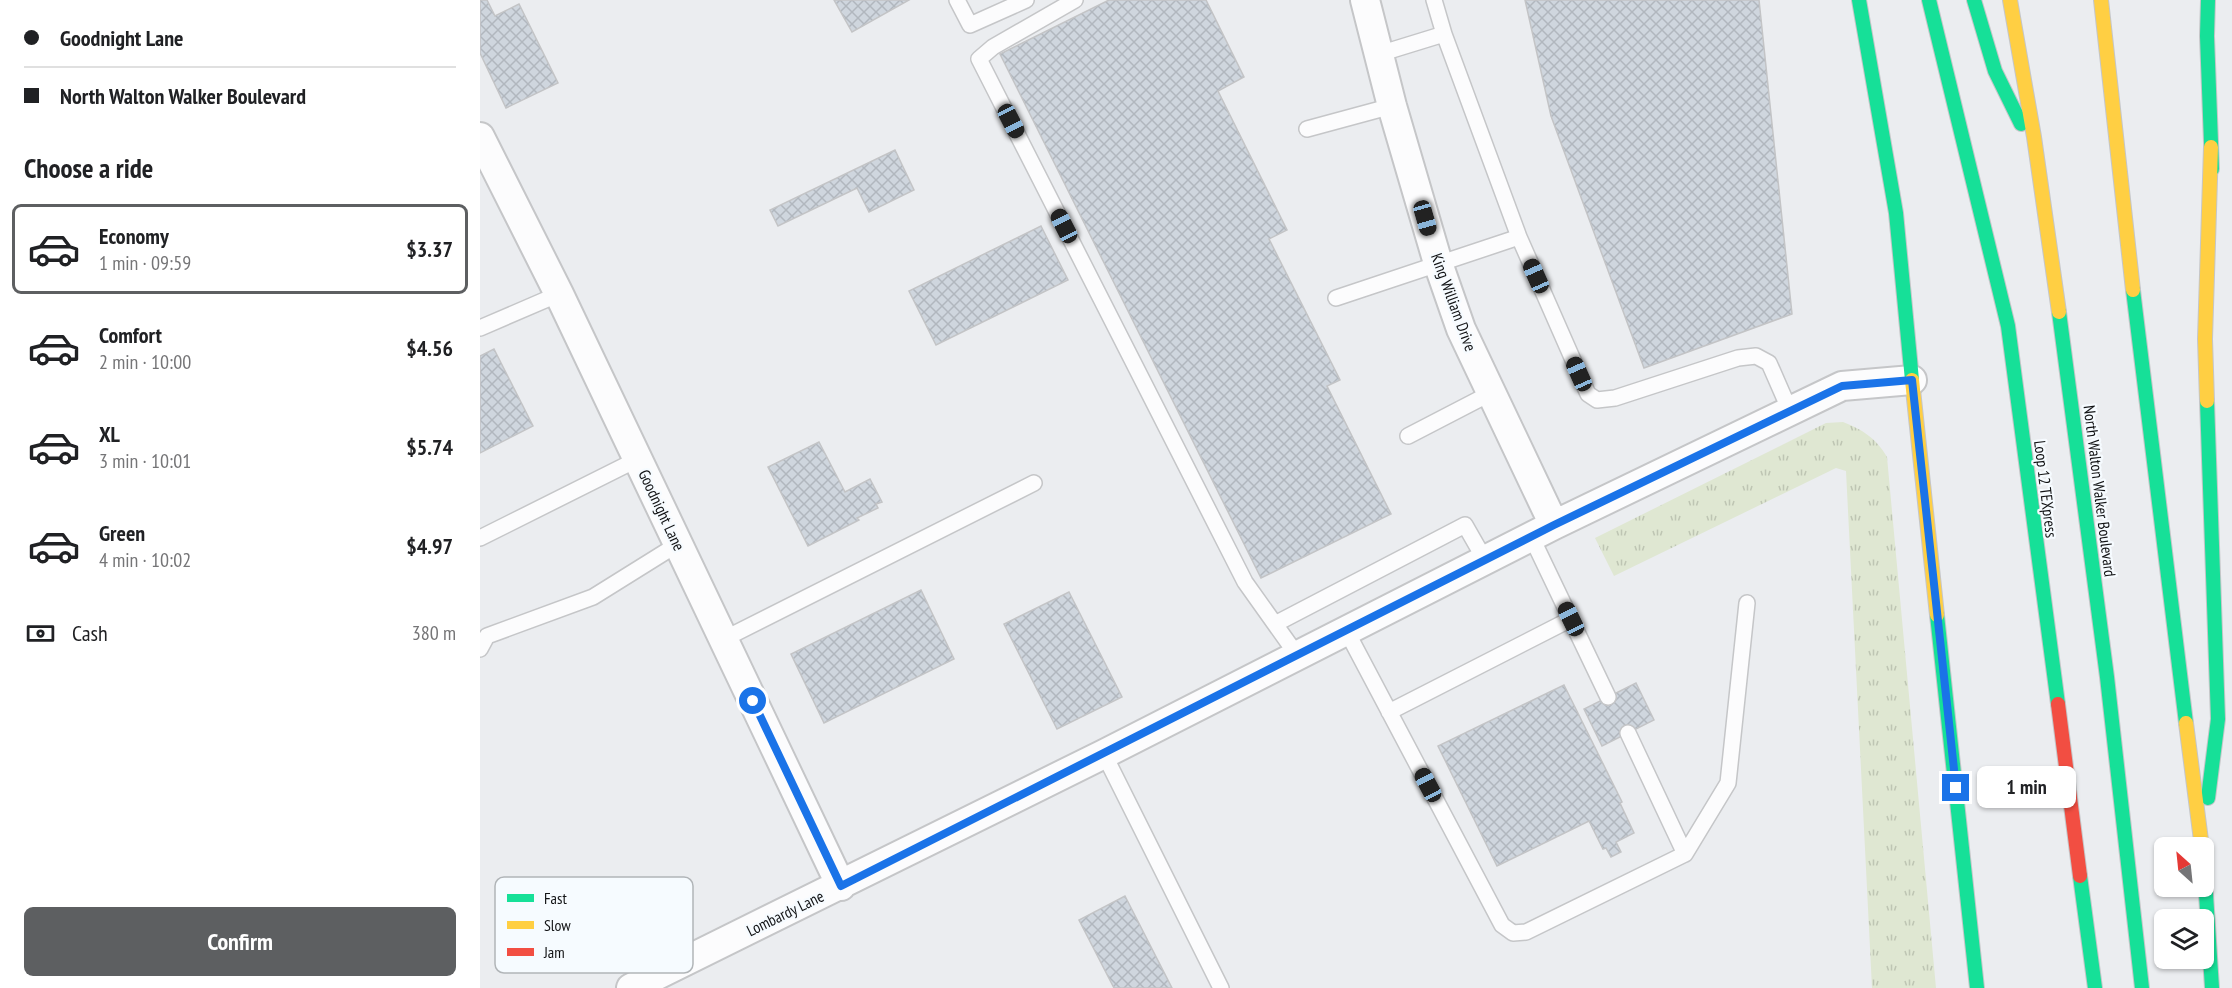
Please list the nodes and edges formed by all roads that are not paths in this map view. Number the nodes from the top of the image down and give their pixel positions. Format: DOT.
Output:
graph roads {
  1 [pos="957,0"];
  2 [pos="1026,0"];
  3 [pos="1075,0"];
  4 [pos="1365,0"];
  5 [pos="1434,0"];
  6 [pos="1859,0"];
  7 [pos="1929,0"];
  8 [pos="1974,0"];
  9 [pos="2010,0"];
  10 [pos="2101,0"];
  11 [pos="2208,0"];
  12 [pos="1444,34"];
  13 [pos="1379,54"];
  14 [pos="1392,106"];
  15 [pos="1307,129"];
  16 [pos="480,137"];
  17 [pos="2211,147"];
  18 [pos="2038,161"];
  19 [pos="1519,237"];
  20 [pos="1438,263"];
  21 [pos="559,294"];
  22 [pos="1336,298"];
  23 [pos="2220,312"];
  24 [pos="480,328"];
  25 [pos="1912,380"];
  26 [pos="1491,393"];
  27 [pos="1790,411"];
  28 [pos="1408,436"];
  29 [pos="638,459"];
  30 [pos="1034,483"];
  31 [pos="1542,530"];
  32 [pos="480,538"];
  33 [pos="678,544"];
  34 [pos="1485,560"];
  35 [pos="1747,603"];
  36 [pos="1571,619"];
  37 [pos="1275,624"];
  38 [pos="1346,630"];
  39 [pos="724,639"];
  40 [pos="480,649"];
  41 [pos="1297,656"];
  42 [pos="1608,697"];
  43 [pos="1389,712"];
  44 [pos="1628,733"];
  45 [pos="1104,754"];
  46 [pos="2201,837"];
  47 [pos="2203,837"];
  48 [pos="1685,854"];
  49 [pos="841,886"];
  50 [pos="2206,897"];
  51 [pos="693,958"];
  52 [pos="662,973"];
  53 [pos="631,988"];
  54 [pos="1221,988"];
  55 [pos="1977,988"];
  56 [pos="2095,988"];
  57 [pos="2142,988"];
  58 [pos="2212,988"];
  1 -- 2 [label="lane"];
  3 -- 37 [label="lane"];
  4 -- 13 [label="street, King William Drive"];
  5 -- 12 [label="lane"];
  6 -- 25 [label="main road"];
  7 -- 56 [label="main road, Loop 12 TEXpress"];
  8 -- 18 [label="main road"];
  9 -- 18 [label="main road, North Walton Walker Boulevard"];
  10 -- 46 [label="main road"];
  11 -- 17 [label="main road"];
  12 -- 13 [label="lane"];
  12 -- 19 [label="lane"];
  13 -- 14 [label="street, King William Drive"];
  14 -- 15 [label="lane"];
  14 -- 20 [label="street, King William Drive"];
  16 -- 21 [label="street, Goodnight Lane"];
  17 -- 23 [label="main road"];
  17 -- 47 [label="main road"];
  18 -- 57 [label="main road, North Walton Walker Boulevard"];
  19 -- 20 [label="lane"];
  19 -- 27 [label="lane"];
  20 -- 22 [label="lane"];
  20 -- 26 [label="street, King William Drive"];
  21 -- 24 [label="lane"];
  21 -- 29 [label="street, Goodnight Lane"];
  25 -- 27 [label="street, Lombardy Lane"];
  25 -- 55 [label="main road"];
  26 -- 28 [label="lane"];
  26 -- 31 [label="street, King William Drive"];
  27 -- 31 [label="street, Lombardy Lane"];
  29 -- 32 [label="lane"];
  29 -- 33 [label="street, Goodnight Lane"];
  30 -- 39 [label="lane"];
  31 -- 34 [label="street, Lombardy Lane"];
  31 -- 36 [label="lane"];
  33 -- 39 [label="street, Goodnight Lane"];
  33 -- 40 [label="lane"];
  34 -- 37 [label="lane"];
  34 -- 38 [label="street, Lombardy Lane"];
  35 -- 48 [label="lane"];
  36 -- 42 [label="lane"];
  36 -- 43 [label="lane"];
  37 -- 41 [label="lane"];
  38 -- 41 [label="street, Lombardy Lane"];
  38 -- 43 [label="lane"];
  39 -- 49 [label="street, Goodnight Lane"];
  41 -- 45 [label="street, Lombardy Lane"];
  43 -- 48 [label="lane"];
  44 -- 48 [label="lane"];
  45 -- 49 [label="street, Lombardy Lane"];
  45 -- 54 [label="lane"];
  49 -- 51 [label="street, Lombardy Lane"];
  50 -- 58 [label="main road"];
  52 -- 53 [label="street, Lombardy Lane"];
}
